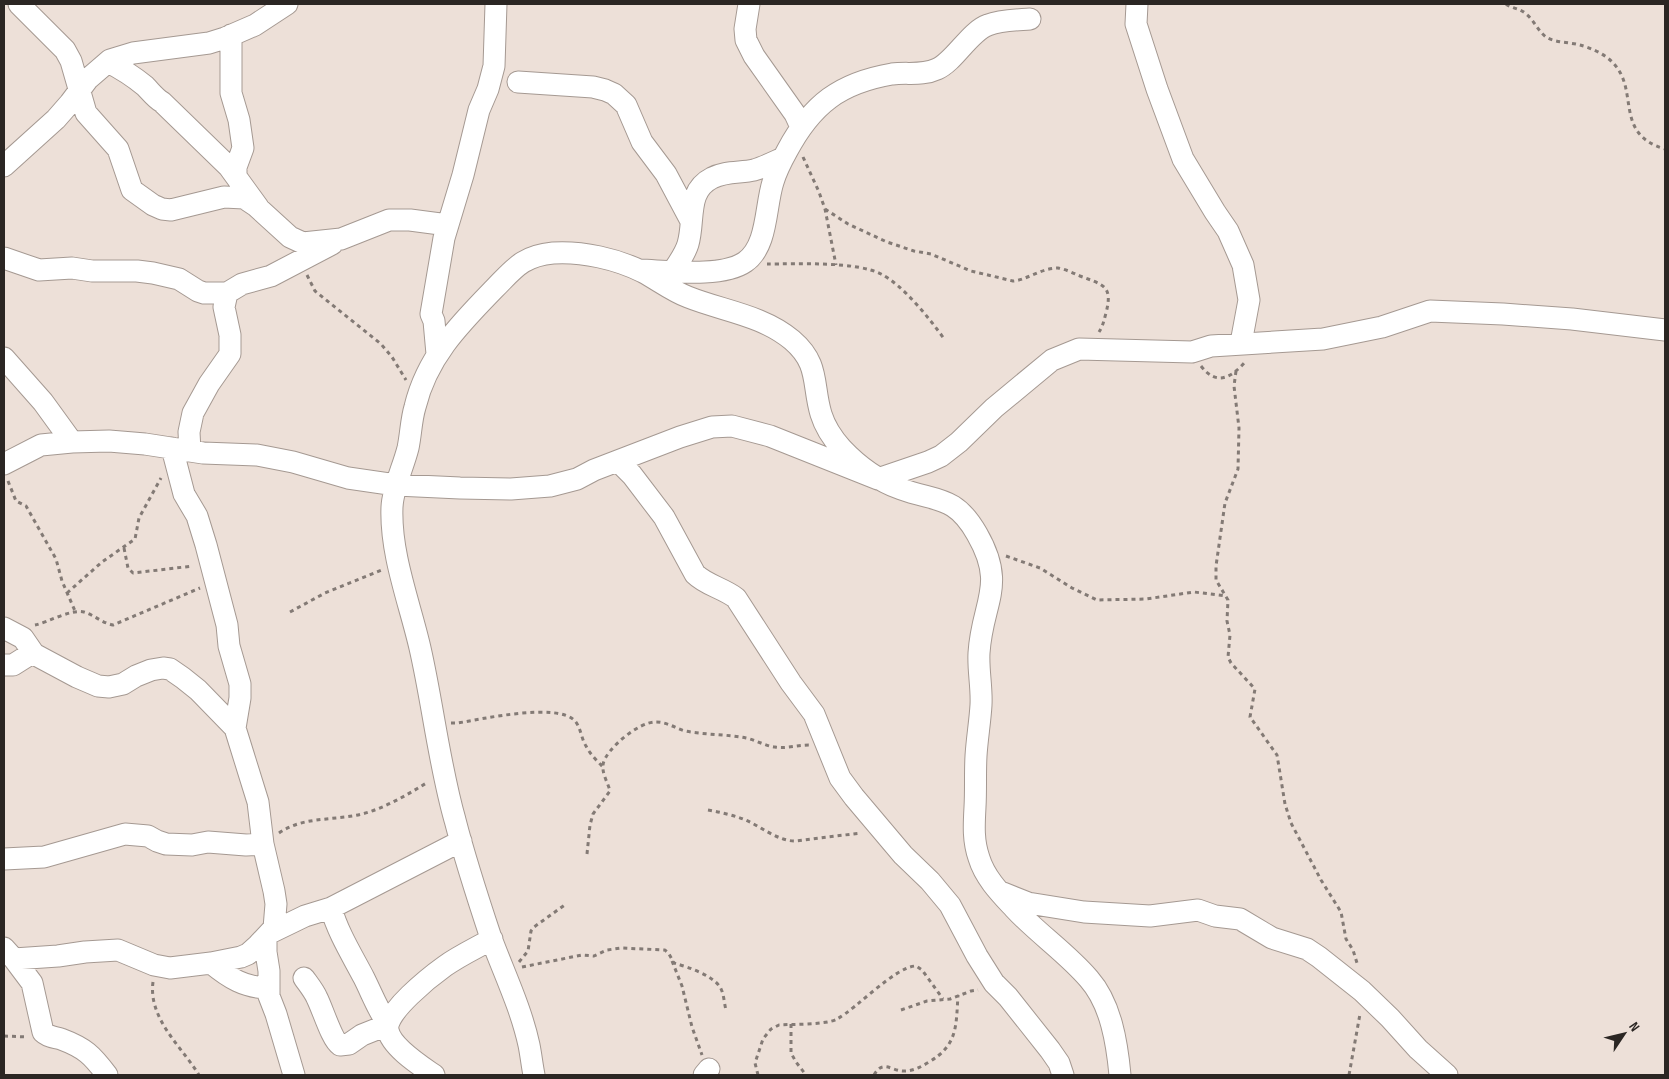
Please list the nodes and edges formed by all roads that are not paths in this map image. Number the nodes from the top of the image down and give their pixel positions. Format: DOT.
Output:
graph roads {
  1 [pos="19,4"];
  2 [pos="287,4"];
  3 [pos="496,4"];
  4 [pos="749,4"];
  5 [pos="1137,4"];
  6 [pos="1030,19"];
  7 [pos="231,35"];
  8 [pos="108,62"];
  9 [pos="518,82"];
  10 [pos="80,89"];
  11 [pos="798,131"];
  12 [pos="783,158"];
  13 [pos="4,166"];
  14 [pos="236,176"];
  15 [pos="258,208"];
  16 [pos="691,221"];
  17 [pos="448,225"];
  18 [pos="341,239"];
  19 [pos="4,258"];
  20 [pos="639,270"];
  21 [pos="673,271"];
  22 [pos="227,293"];
  23 [pos="1665,330"];
  24 [pos="1241,344"];
  25 [pos="437,354"];
  26 [pos="4,358"];
  27 [pos="72,442"];
  28 [pos="178,452"];
  29 [pos="618,461"];
  30 [pos="4,464"];
  31 [pos="878,479"];
  32 [pos="396,485"];
  33 [pos="10,631"];
  34 [pos="32,653"];
  35 [pos="4,665"];
  36 [pos="235,728"];
  37 [pos="461,841"];
  38 [pos="263,844"];
  39 [pos="4,859"];
  40 [pos="997,890"];
  41 [pos="331,908"];
  42 [pos="269,935"];
  43 [pos="492,939"];
  44 [pos="8,953"];
  45 [pos="211,963"];
  46 [pos="304,978"];
  47 [pos="269,988"];
  48 [pos="387,1024"];
  49 [pos="107,1075"];
  50 [pos="294,1075"];
  51 [pos="434,1075"];
  52 [pos="534,1075"];
  53 [pos="1064,1075"];
  54 [pos="1120,1075"];
  55 [pos="1447,1075"];
  1 -- 10 [label="street"];
  2 -- 7 [label="street"];
  3 -- 17 [label="street"];
  4 -- 11 [label="street"];
  5 -- 24 [label="street"];
  6 -- 11 [label="street"];
  7 -- 8 [label="street"];
  7 -- 14 [label="street"];
  8 -- 10 [label="street"];
  8 -- 14 [label="street"];
  9 -- 16 [label="street"];
  10 -- 13 [label="street"];
  10 -- 15 [label="street"];
  11 -- 12 [label="street"];
  12 -- 16 [label="street"];
  12 -- 21 [label="street"];
  14 -- 15 [label="street"];
  15 -- 18 [label="street"];
  16 -- 21 [label="street"];
  17 -- 18 [label="street"];
  17 -- 25 [label="street"];
  18 -- 22 [label="street"];
  19 -- 22 [label="street"];
  20 -- 21 [label="street"];
  20 -- 25 [label="street"];
  20 -- 31 [label="street"];
  22 -- 28 [label="street"];
  23 -- 24 [label="street"];
  24 -- 31 [label="street"];
  25 -- 32 [label="street"];
  26 -- 27 [label="street"];
  27 -- 28 [label="street"];
  27 -- 30 [label="street"];
  28 -- 32 [label="street"];
  28 -- 36 [label="street"];
  29 -- 31 [label="street"];
  29 -- 32 [label="street"];
  29 -- 53 [label="street"];
  31 -- 40 [label="street"];
  32 -- 37 [label="street"];
  33 -- 34 [label="street"];
  34 -- 35 [label="street"];
  34 -- 36 [label="street"];
  36 -- 38 [label="street"];
  37 -- 41 [label="street"];
  37 -- 43 [label="street"];
  38 -- 39 [label="street"];
  38 -- 42 [label="street"];
  40 -- 54 [label="street"];
  40 -- 55 [label="street"];
  41 -- 42 [label="street"];
  41 -- 48 [label="street"];
  42 -- 45 [label="street"];
  42 -- 47 [label="street"];
  43 -- 48 [label="street"];
  43 -- 52 [label="street"];
  44 -- 45 [label="street"];
  44 -- 49 [label="street"];
  45 -- 47 [label="street"];
  46 -- 48 [label="street"];
  47 -- 50 [label="street"];
  48 -- 51 [label="street"];
}
